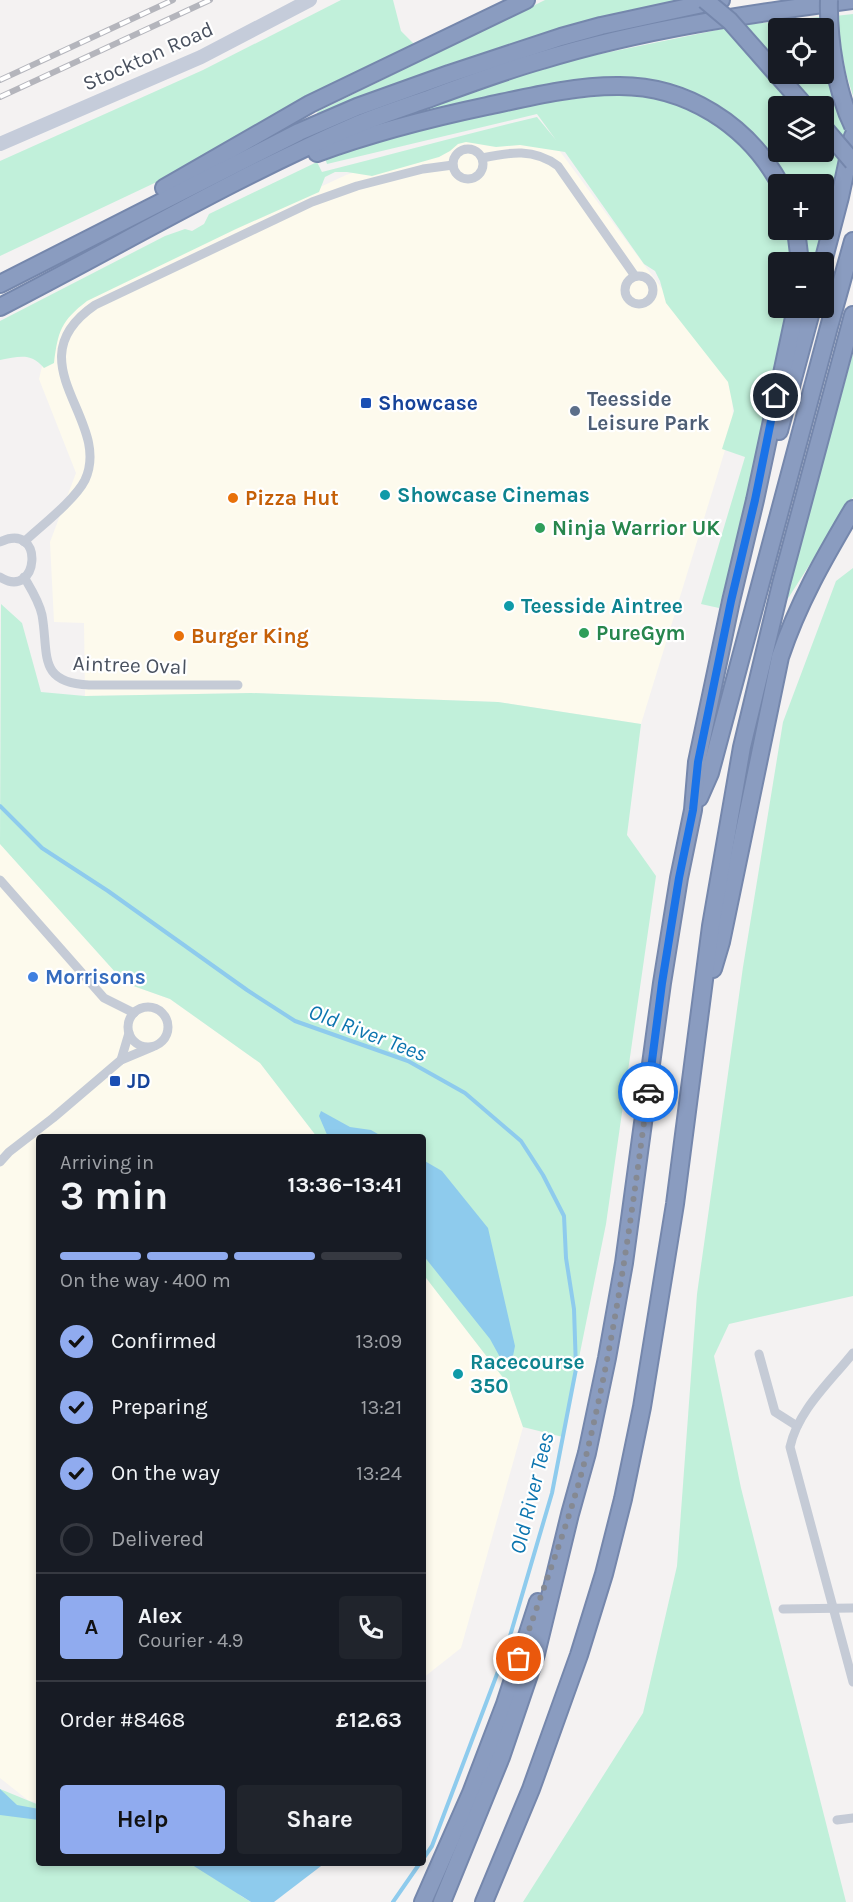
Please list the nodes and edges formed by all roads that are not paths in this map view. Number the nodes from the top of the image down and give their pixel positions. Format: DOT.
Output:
graph roads {
  1 [pos="310,0"];
  2 [pos="705,0"];
  3 [pos="721,0"];
  4 [pos="829,0"];
  5 [pos="853,0"];
  6 [pos="525,1"];
  7 [pos="796,96"];
  8 [pos="853,126"];
  9 [pos="853,136"];
  10 [pos="834,140"];
  11 [pos="0,144"];
  12 [pos="482,158"];
  13 [pos="853,162"];
  14 [pos="453,165"];
  15 [pos="774,174"];
  16 [pos="225,187"];
  17 [pos="107,230"];
  18 [pos="853,241"];
  19 [pos="826,252"];
  20 [pos="635,276"];
  21 [pos="0,284"];
  22 [pos="0,307"];
  23 [pos="853,315"];
  24 [pos="794,318"];
  25 [pos="809,318"];
  26 [pos="755,500"];
  27 [pos="853,509"];
  28 [pos="853,519"];
  29 [pos="835,539"];
  30 [pos="0,542"];
  31 [pos="24,542"];
  32 [pos="24,577"];
  33 [pos="1,579"];
  34 [pos="238,685"];
  35 [pos="767,716"];
  36 [pos="693,810"];
  37 [pos="726,844"];
  38 [pos="0,880"];
  39 [pos="134,1013"];
  40 [pos="700,1016"];
  41 [pos="129,1033"];
  42 [pos="152,1047"];
  43 [pos="120,1060"];
  44 [pos="4,1154"];
  45 [pos="0,1162"];
  46 [pos="853,1353"];
  47 [pos="759,1354"];
  48 [pos="797,1426"];
  49 [pos="570,1514"];
  50 [pos="853,1608"];
  51 [pos="783,1609"];
  52 [pos="832,1609"];
  53 [pos="853,1682"];
  54 [pos="853,1818"];
  55 [pos="837,1820"];
  56 [pos="423,1902"];
  57 [pos="442,1902"];
  58 [pos="484,1902"];
  1 -- 11 [label="main road, Stockton Road"];
  2 -- 7 [label="highway, bridge"];
  3 -- 17 [label="highway"];
  4 -- 8 [label="highway, bridge"];
  5 -- 16 [label="highway"];
  6 -- 17 [label="highway"];
  9 -- 19 [label="highway"];
  10 -- 13 [label="highway, bridge"];
  12 -- 14 [label="street"];
  12 -- 14 [label="street"];
  12 -- 20 [label="street"];
  14 -- 31 [label="street"];
  15 -- 16 [label="highway"];
  16 -- 22 [label="highway"];
  17 -- 21 [label="highway"];
  18 -- 36 [label="highway"];
  23 -- 37 [label="highway"];
  24 -- 26 [label="highway"];
  25 -- 26 [label="highway"];
  26 -- 36 [label="highway"];
  27 -- 29 [label="highway"];
  28 -- 29 [label="highway"];
  29 -- 35 [label="highway"];
  30 -- 31 [label="street"];
  31 -- 32 [label="street"];
  32 -- 33 [label="street"];
  32 -- 34 [label="street, Aintree Oval"];
  35 -- 37 [label="highway"];
  35 -- 40 [label="highway"];
  36 -- 49 [label="highway"];
  37 -- 40 [label="highway"];
  38 -- 39 [label="street"];
  39 -- 41 [label="street"];
  39 -- 42 [label="street"];
  40 -- 58 [label="highway"];
  41 -- 42 [label="street"];
  41 -- 43 [label="street"];
  42 -- 43 [label="street"];
  43 -- 44 [label="street"];
  44 -- 45 [label="street"];
  46 -- 48 [label="street"];
  47 -- 48 [label="street"];
  48 -- 52 [label="street"];
  49 -- 56 [label="highway"];
  49 -- 57 [label="highway"];
  50 -- 52 [label="street"];
  51 -- 52 [label="street"];
  52 -- 53 [label="street"];
  54 -- 55 [label="street"];
}
